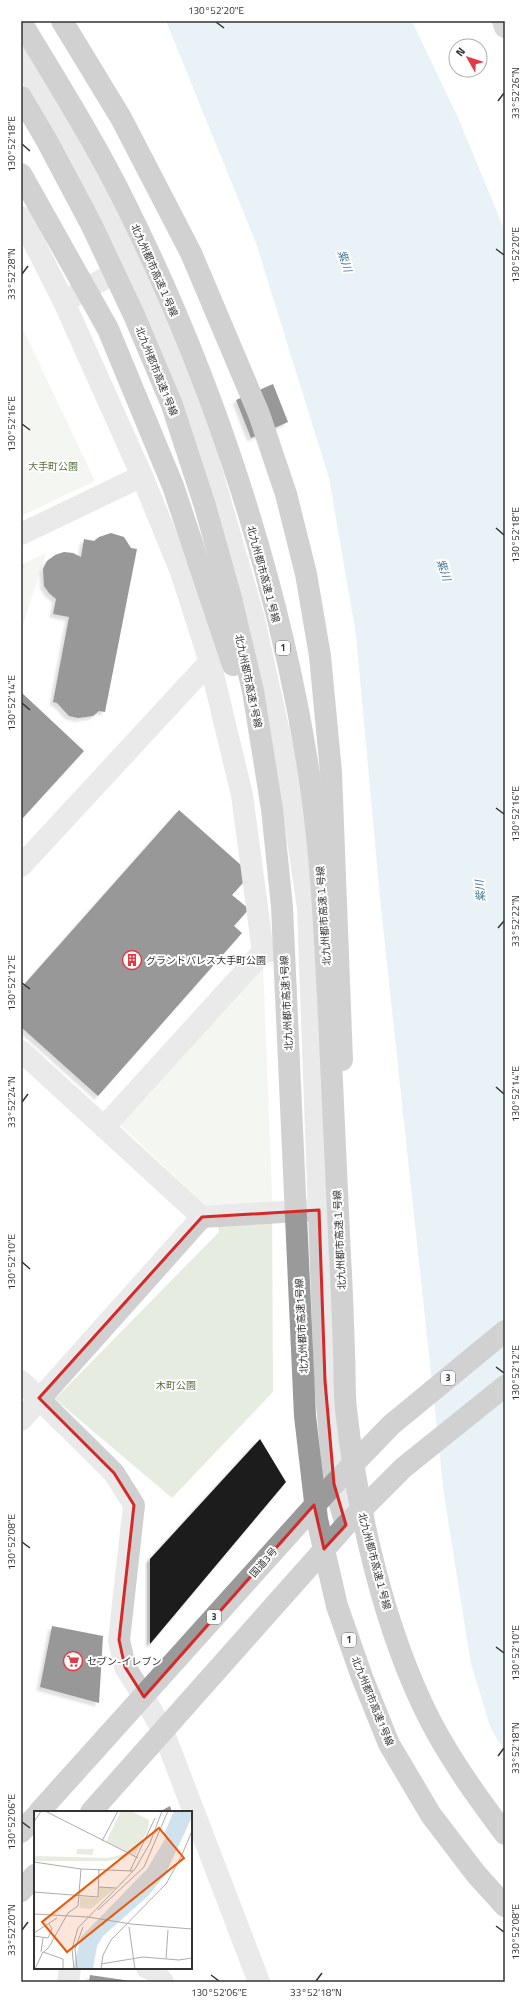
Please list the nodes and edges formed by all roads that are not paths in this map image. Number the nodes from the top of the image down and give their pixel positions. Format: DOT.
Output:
graph roads {
  1 [pos="62,21"];
  2 [pos="503,21"];
  3 [pos="21,22"];
  4 [pos="505,27"];
  5 [pos="21,58"];
  6 [pos="21,97"];
  7 [pos="21,174"];
  8 [pos="21,217"];
  9 [pos="132,263"];
  10 [pos="64,302"];
  11 [pos="142,476"];
  12 [pos="21,534"];
  13 [pos="253,615"];
  14 [pos="210,662"];
  15 [pos="272,809"];
  16 [pos="21,866"];
  17 [pos="310,946"];
  18 [pos="263,952"];
  19 [pos="21,1051"];
  20 [pos="104,1126"];
  21 [pos="319,1210"];
  22 [pos="202,1217"];
  23 [pos="343,1326"];
  24 [pos="505,1331"];
  25 [pos="21,1381"];
  26 [pos="505,1386"];
  27 [pos="39,1398"];
  28 [pos="21,1420"];
  29 [pos="334,1484"];
  30 [pos="346,1525"];
  31 [pos="144,1696"];
  32 [pos="163,1731"];
  33 [pos="40,1811"];
  34 [pos="92,1811"];
  35 [pos="34,1818"];
  36 [pos="21,1832"];
  37 [pos="505,1834"];
  38 [pos="34,1876"];
  39 [pos="21,1891"];
  40 [pos="505,1906"];
  41 [pos="70,1969"];
  42 [pos="152,1969"];
  43 [pos="68,1982"];
  44 [pos="163,1982"];
  45 [pos="259,1982"];
  1 -- 23 [label="highway, bridge"];
  2 -- 4 [label="main road"];
  3 -- 23 [label="highway, 北九州都市高速１号線 / 1, bridge"];
  5 -- 9 [label="street"];
  6 -- 15 [label="highway, 北九州都市高速1号線 / 1, bridge"];
  7 -- 15 [label="highway, bridge"];
  8 -- 10 [label="street"];
  9 -- 10 [label="street"];
  9 -- 13 [label="street"];
  10 -- 11 [label="street"];
  11 -- 12 [label="street"];
  11 -- 14 [label="street"];
  13 -- 14 [label="street"];
  13 -- 17 [label="street"];
  14 -- 16 [label="street"];
  14 -- 18 [label="street"];
  15 -- 40 [label="highway, 北九州都市高速1号線 / 1, bridge"];
  17 -- 18 [label="street"];
  17 -- 21 [label="street"];
  18 -- 20 [label="street"];
  19 -- 20 [label="street"];
  20 -- 22 [label="street"];
  21 -- 22 [label="street"];
  21 -- 29 [label="street"];
  22 -- 27 [label="street"];
  23 -- 37 [label="highway, 北九州都市高速１号線 / 1, bridge"];
  24 -- 29 [label="highway, 国道3号 / 3"];
  25 -- 27 [label="street"];
  26 -- 30 [label="highway"];
  27 -- 28 [label="street"];
  27 -- 31 [label="street"];
  29 -- 30 [label="street"];
  29 -- 31 [label="highway, 国道3号 / 3"];
  30 -- 32 [label="highway"];
  31 -- 32 [label="street"];
  31 -- 33 [label="highway, 国道3号 / 3"];
  32 -- 34 [label="highway"];
  32 -- 45 [label="street"];
  35 -- 36 [label="highway"];
  38 -- 39 [label="highway"];
  41 -- 43 [label="street"];
  42 -- 44 [label="street"];
}
